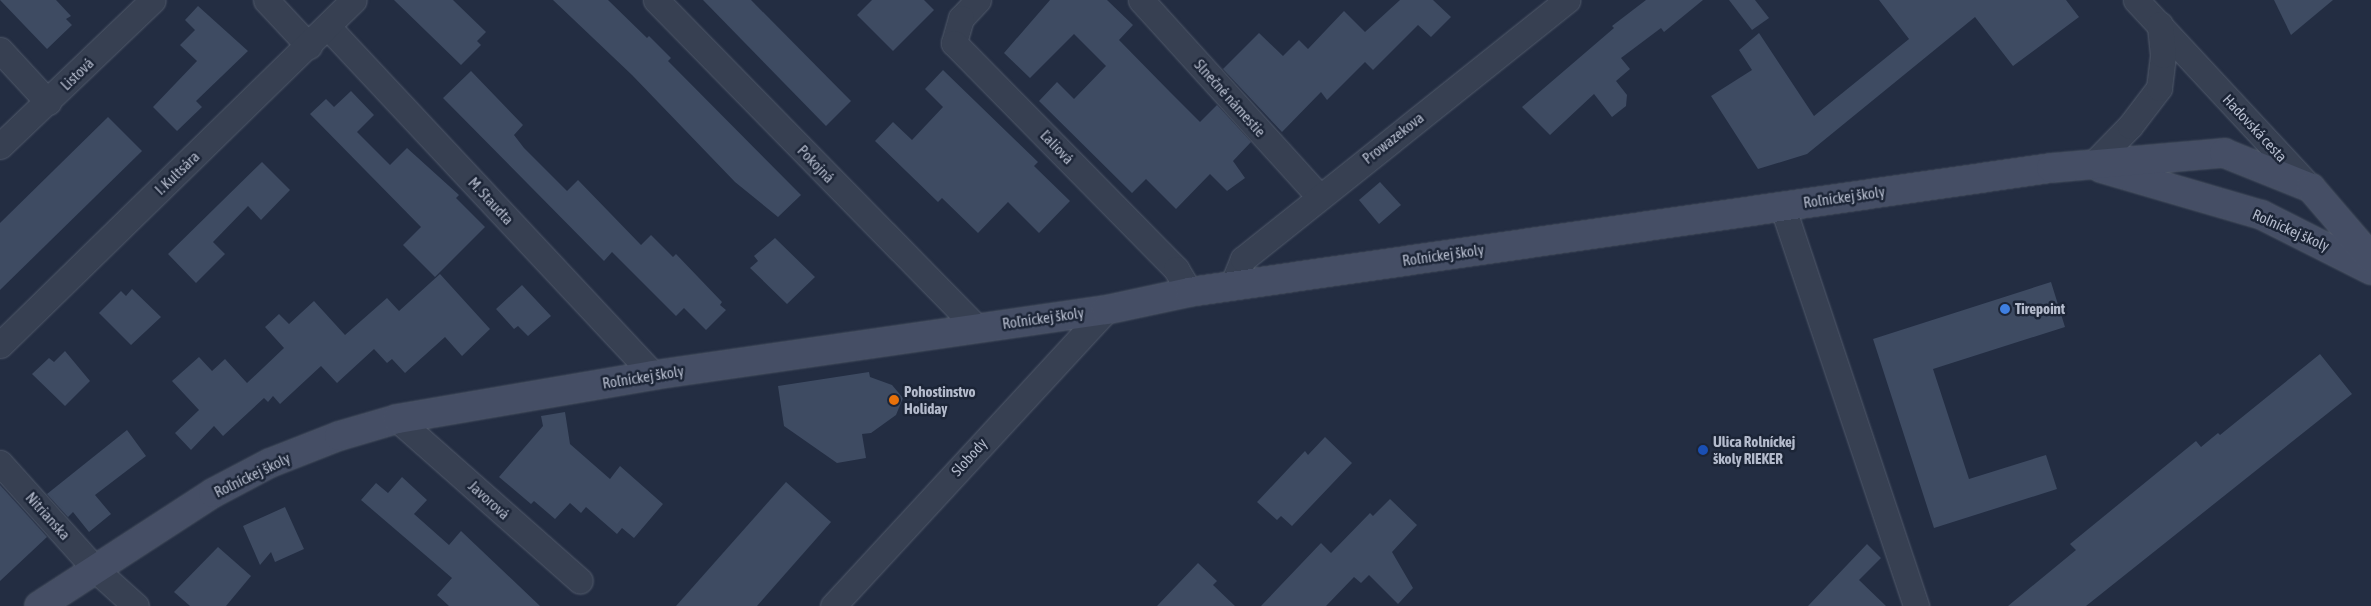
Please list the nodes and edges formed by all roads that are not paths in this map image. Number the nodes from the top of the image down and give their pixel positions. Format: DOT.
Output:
graph roads {
  1 [pos="153,0"];
  2 [pos="266,0"];
  3 [pos="354,0"];
  4 [pos="656,0"];
  5 [pos="978,0"];
  6 [pos="1141,0"];
  7 [pos="1567,0"];
  8 [pos="2136,0"];
  9 [pos="1539,8"];
  10 [pos="2160,24"];
  11 [pos="328,27"];
  12 [pos="309,46"];
  13 [pos="0,50"];
  14 [pos="48,102"];
  15 [pos="0,146"];
  16 [pos="2092,165"];
  17 [pos="2311,188"];
  18 [pos="1319,196"];
  19 [pos="1782,205"];
  20 [pos="2371,258"];
  21 [pos="2371,270"];
  22 [pos="1232,286"];
  23 [pos="1190,292"];
  24 [pos="1106,310"];
  25 [pos="976,327"];
  26 [pos="0,345"];
  27 [pos="654,375"];
  28 [pos="397,419"];
  29 [pos="0,463"];
  30 [pos="95,569"];
  31 [pos="580,581"];
  32 [pos="39,606"];
  33 [pos="136,606"];
  34 [pos="833,606"];
  35 [pos="1916,606"];
  1 -- 14 [label="street, Listová"];
  2 -- 12 [label="street"];
  3 -- 11 [label="street, I. Kultsára"];
  4 -- 25 [label="street, Pokojná"];
  5 -- 23 [label="street, Ľaliová"];
  6 -- 18 [label="street, Slnečné námestie"];
  7 -- 9 [label="street, Prowazekova"];
  8 -- 10 [label="street, Hadovská cesta"];
  9 -- 18 [label="street, Prowazekova"];
  10 -- 16 [label="street"];
  10 -- 17 [label="street, Hadovská cesta"];
  11 -- 12 [label="street, I. Kultsára"];
  11 -- 27 [label="street, M. Staudta"];
  12 -- 26 [label="street, I. Kultsára"];
  13 -- 14 [label="street"];
  14 -- 15 [label="street, Listová"];
  16 -- 17 [label="main road, Roľníckej školy"];
  16 -- 19 [label="main road, Roľníckej školy"];
  16 -- 21 [label="main road, Roľníckej školy"];
  17 -- 20 [label="main road, Hadovská cesta"];
  18 -- 22 [label="street, Prowazekova"];
  19 -- 22 [label="main road, Roľníckej školy"];
  19 -- 35 [label="street"];
  22 -- 23 [label="main road, Roľníckej školy"];
  23 -- 24 [label="main road, Roľníckej školy"];
  24 -- 25 [label="main road, Roľníckej školy"];
  24 -- 34 [label="street, Slobody"];
  25 -- 27 [label="main road, Roľníckej školy"];
  27 -- 28 [label="main road, Roľníckej školy"];
  28 -- 30 [label="main road, Roľníckej školy"];
  28 -- 31 [label="street, Javorová"];
  29 -- 30 [label="street, Nitrianska"];
  30 -- 32 [label="main road, Roľníckej školy"];
  30 -- 33 [label="street, Nitrianska"];
}
